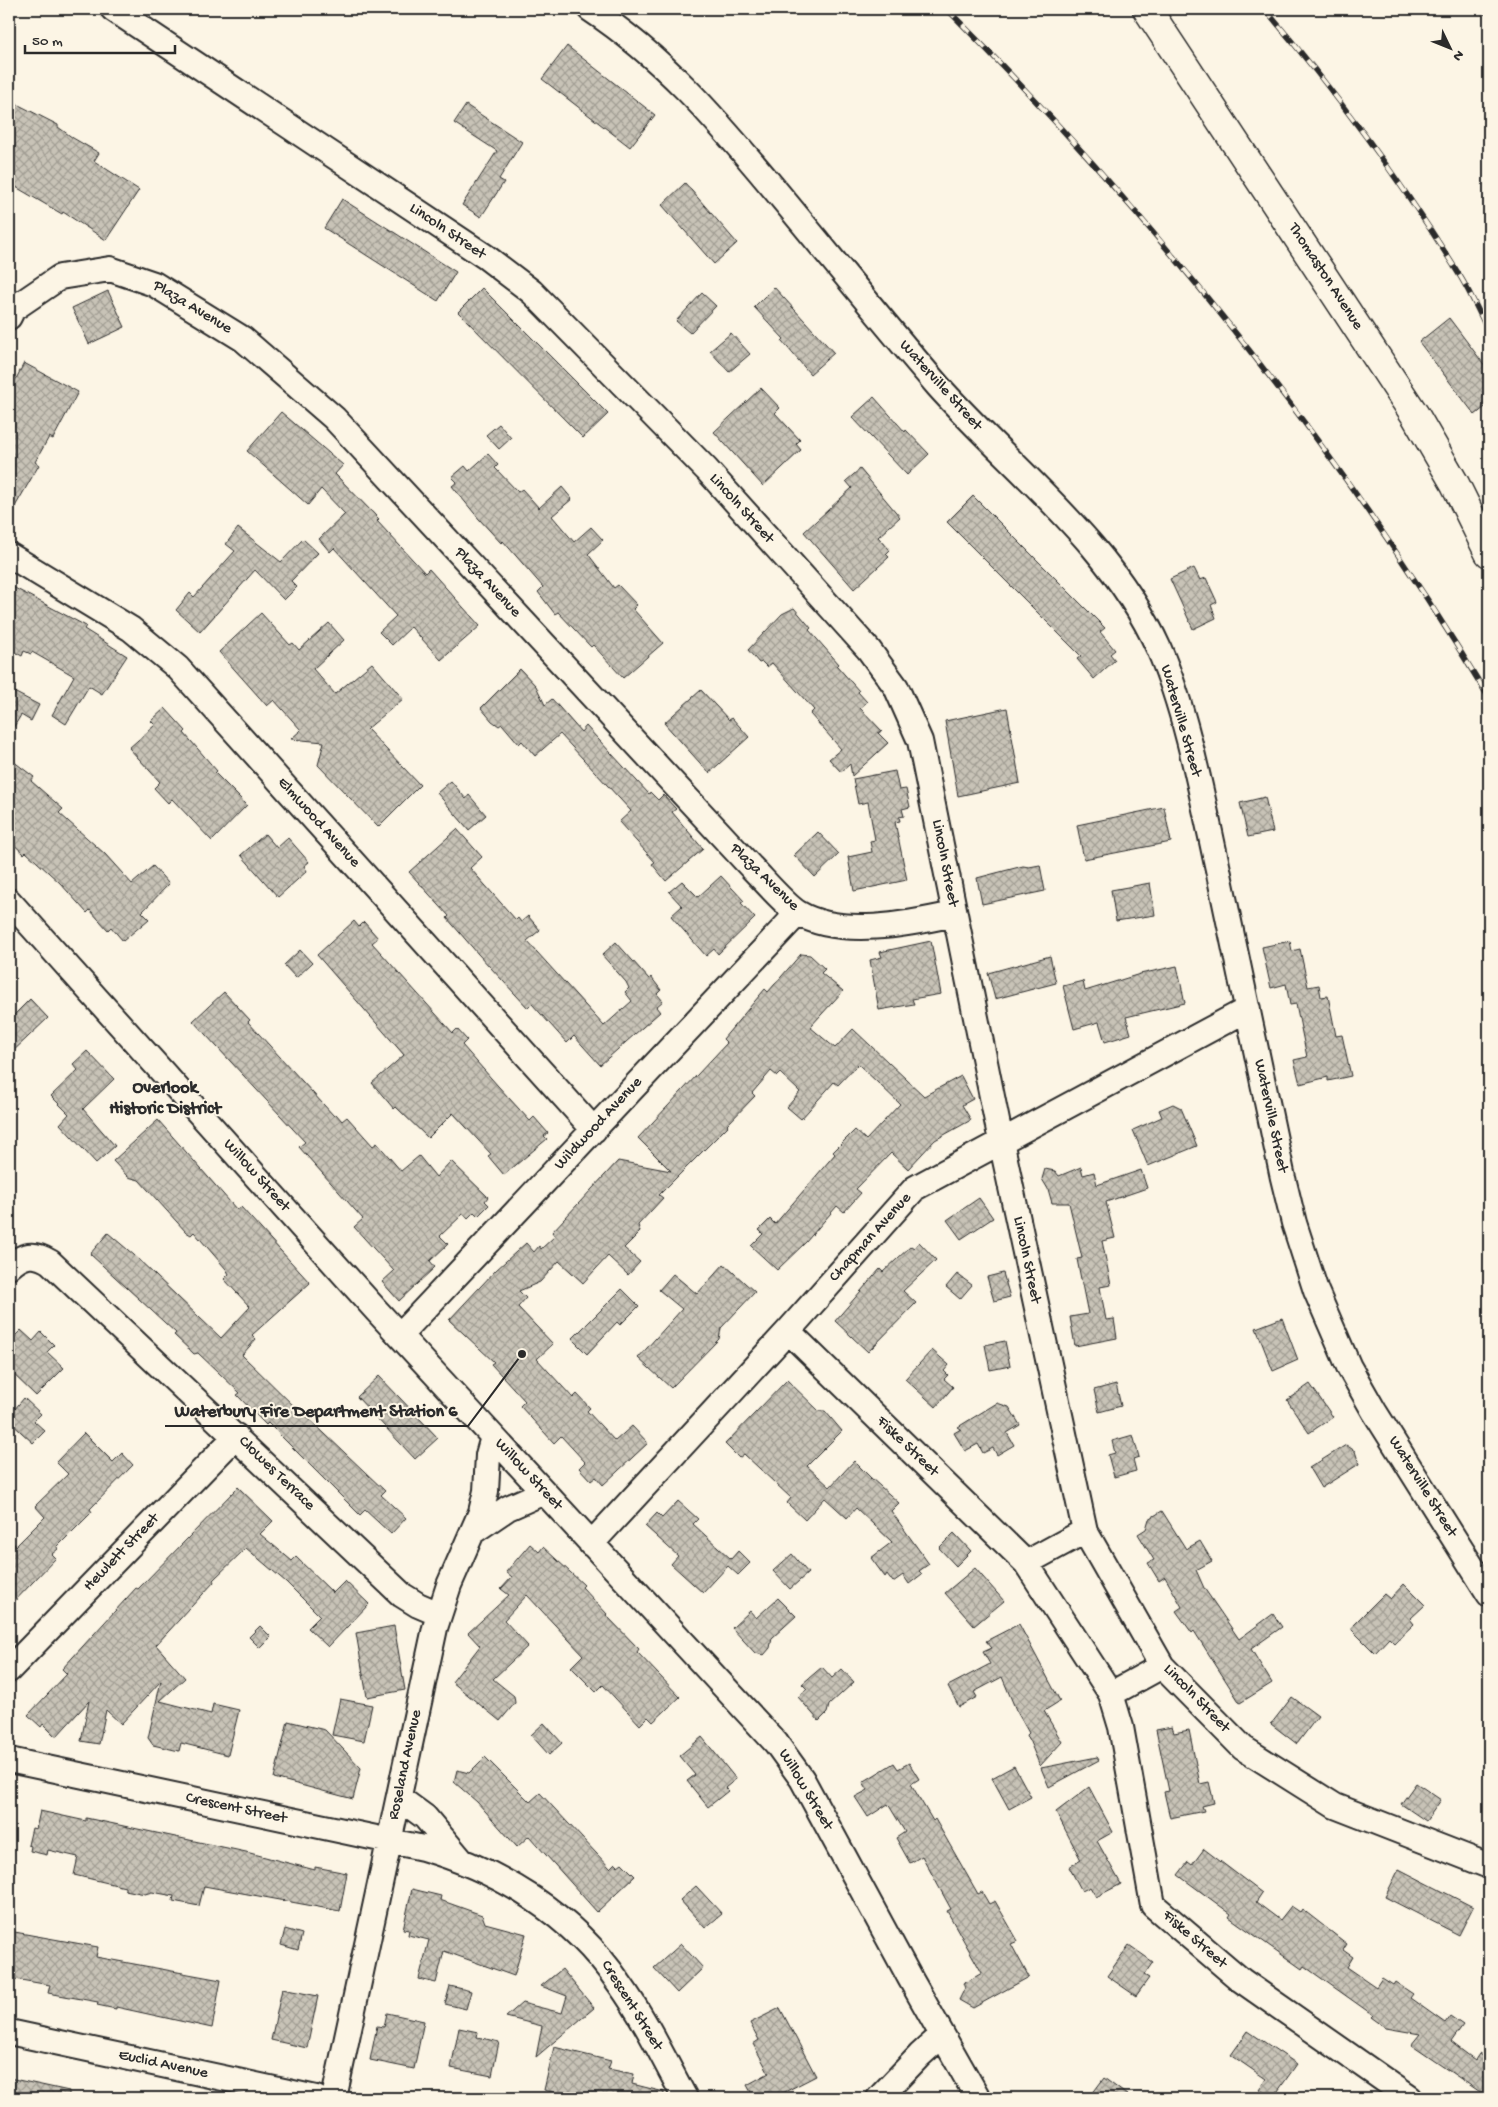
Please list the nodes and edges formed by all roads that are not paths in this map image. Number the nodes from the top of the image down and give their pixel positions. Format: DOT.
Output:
graph roads {
  1 [pos="113,9"];
  2 [pos="590,9"];
  3 [pos="1147,9"];
  4 [pos="9,317"];
  5 [pos="1489,553"];
  6 [pos="9,555"];
  7 [pos="9,901"];
  8 [pos="798,912"];
  9 [pos="954,914"];
  10 [pos="1248,1009"];
  11 [pos="594,1130"];
  12 [pos="1001,1141"];
  13 [pos="17,1261"];
  14 [pos="788,1331"];
  15 [pos="400,1335"];
  16 [pos="236,1436"];
  17 [pos="493,1438"];
  18 [pos="544,1492"];
  19 [pos="1085,1530"];
  20 [pos="474,1531"];
  21 [pos="591,1544"];
  22 [pos="1026,1563"];
  23 [pos="1489,1594"];
  24 [pos="439,1614"];
  25 [pos="1162,1666"];
  26 [pos="9,1670"];
  27 [pos="1111,1694"];
  28 [pos="9,1760"];
  29 [pos="398,1798"];
  30 [pos="389,1841"];
  31 [pos="462,1861"];
  32 [pos="1489,1866"];
  33 [pos="9,2032"];
  34 [pos="942,2036"];
  35 [pos="316,2098"];
  36 [pos="334,2098"];
  37 [pos="685,2098"];
  38 [pos="879,2098"];
  39 [pos="978,2098"];
  40 [pos="1410,2098"];
  1 -- 9 [label="street, Lincoln Street"];
  2 -- 10 [label="street, Waterville Street"];
  3 -- 5 [label="main road, Thomaston Avenue"];
  4 -- 8 [label="street, Plaza Avenue"];
  6 -- 11 [label="street, Elmwood Avenue"];
  7 -- 15 [label="street, Willow Street"];
  8 -- 9 [label="street, Plaza Avenue"];
  8 -- 11 [label="street, Wildwood Avenue"];
  9 -- 12 [label="street, Lincoln Street"];
  10 -- 12 [label="street, Chapman Avenue"];
  10 -- 23 [label="street, Waterville Street"];
  11 -- 15 [label="street, Wildwood Avenue"];
  12 -- 14 [label="street, Chapman Avenue"];
  12 -- 19 [label="street, Lincoln Street"];
  13 -- 16 [label="street, Clowes Terrace"];
  14 -- 21 [label="street, Chapman Avenue"];
  14 -- 22 [label="street, Fiske Street"];
  15 -- 17 [label="street, Willow Street"];
  16 -- 24 [label="street, Clowes Terrace"];
  16 -- 26 [label="street, Hewlett Street"];
  17 -- 18 [label="street, Willow Street"];
  17 -- 20 [label="street, Roseland Avenue"];
  18 -- 20 [label="street"];
  18 -- 21 [label="street, Willow Street"];
  19 -- 22 [label="street"];
  19 -- 25 [label="street, Lincoln Street"];
  20 -- 24 [label="street, Roseland Avenue"];
  21 -- 34 [label="street, Willow Street"];
  22 -- 27 [label="street, Fiske Street"];
  24 -- 29 [label="street, Roseland Avenue"];
  25 -- 27 [label="street"];
  25 -- 32 [label="street, Lincoln Street"];
  27 -- 40 [label="street, Fiske Street"];
  28 -- 30 [label="street, Crescent Street"];
  29 -- 30 [label="street, Roseland Avenue"];
  29 -- 31 [label="street, Crescent Street"];
  30 -- 31 [label="street, Crescent Street"];
  30 -- 36 [label="street, Roseland Avenue"];
  31 -- 37 [label="street, Crescent Street"];
  33 -- 35 [label="street, Euclid Avenue"];
  34 -- 38 [label="street"];
  34 -- 39 [label="street, Willow Street"];
}
